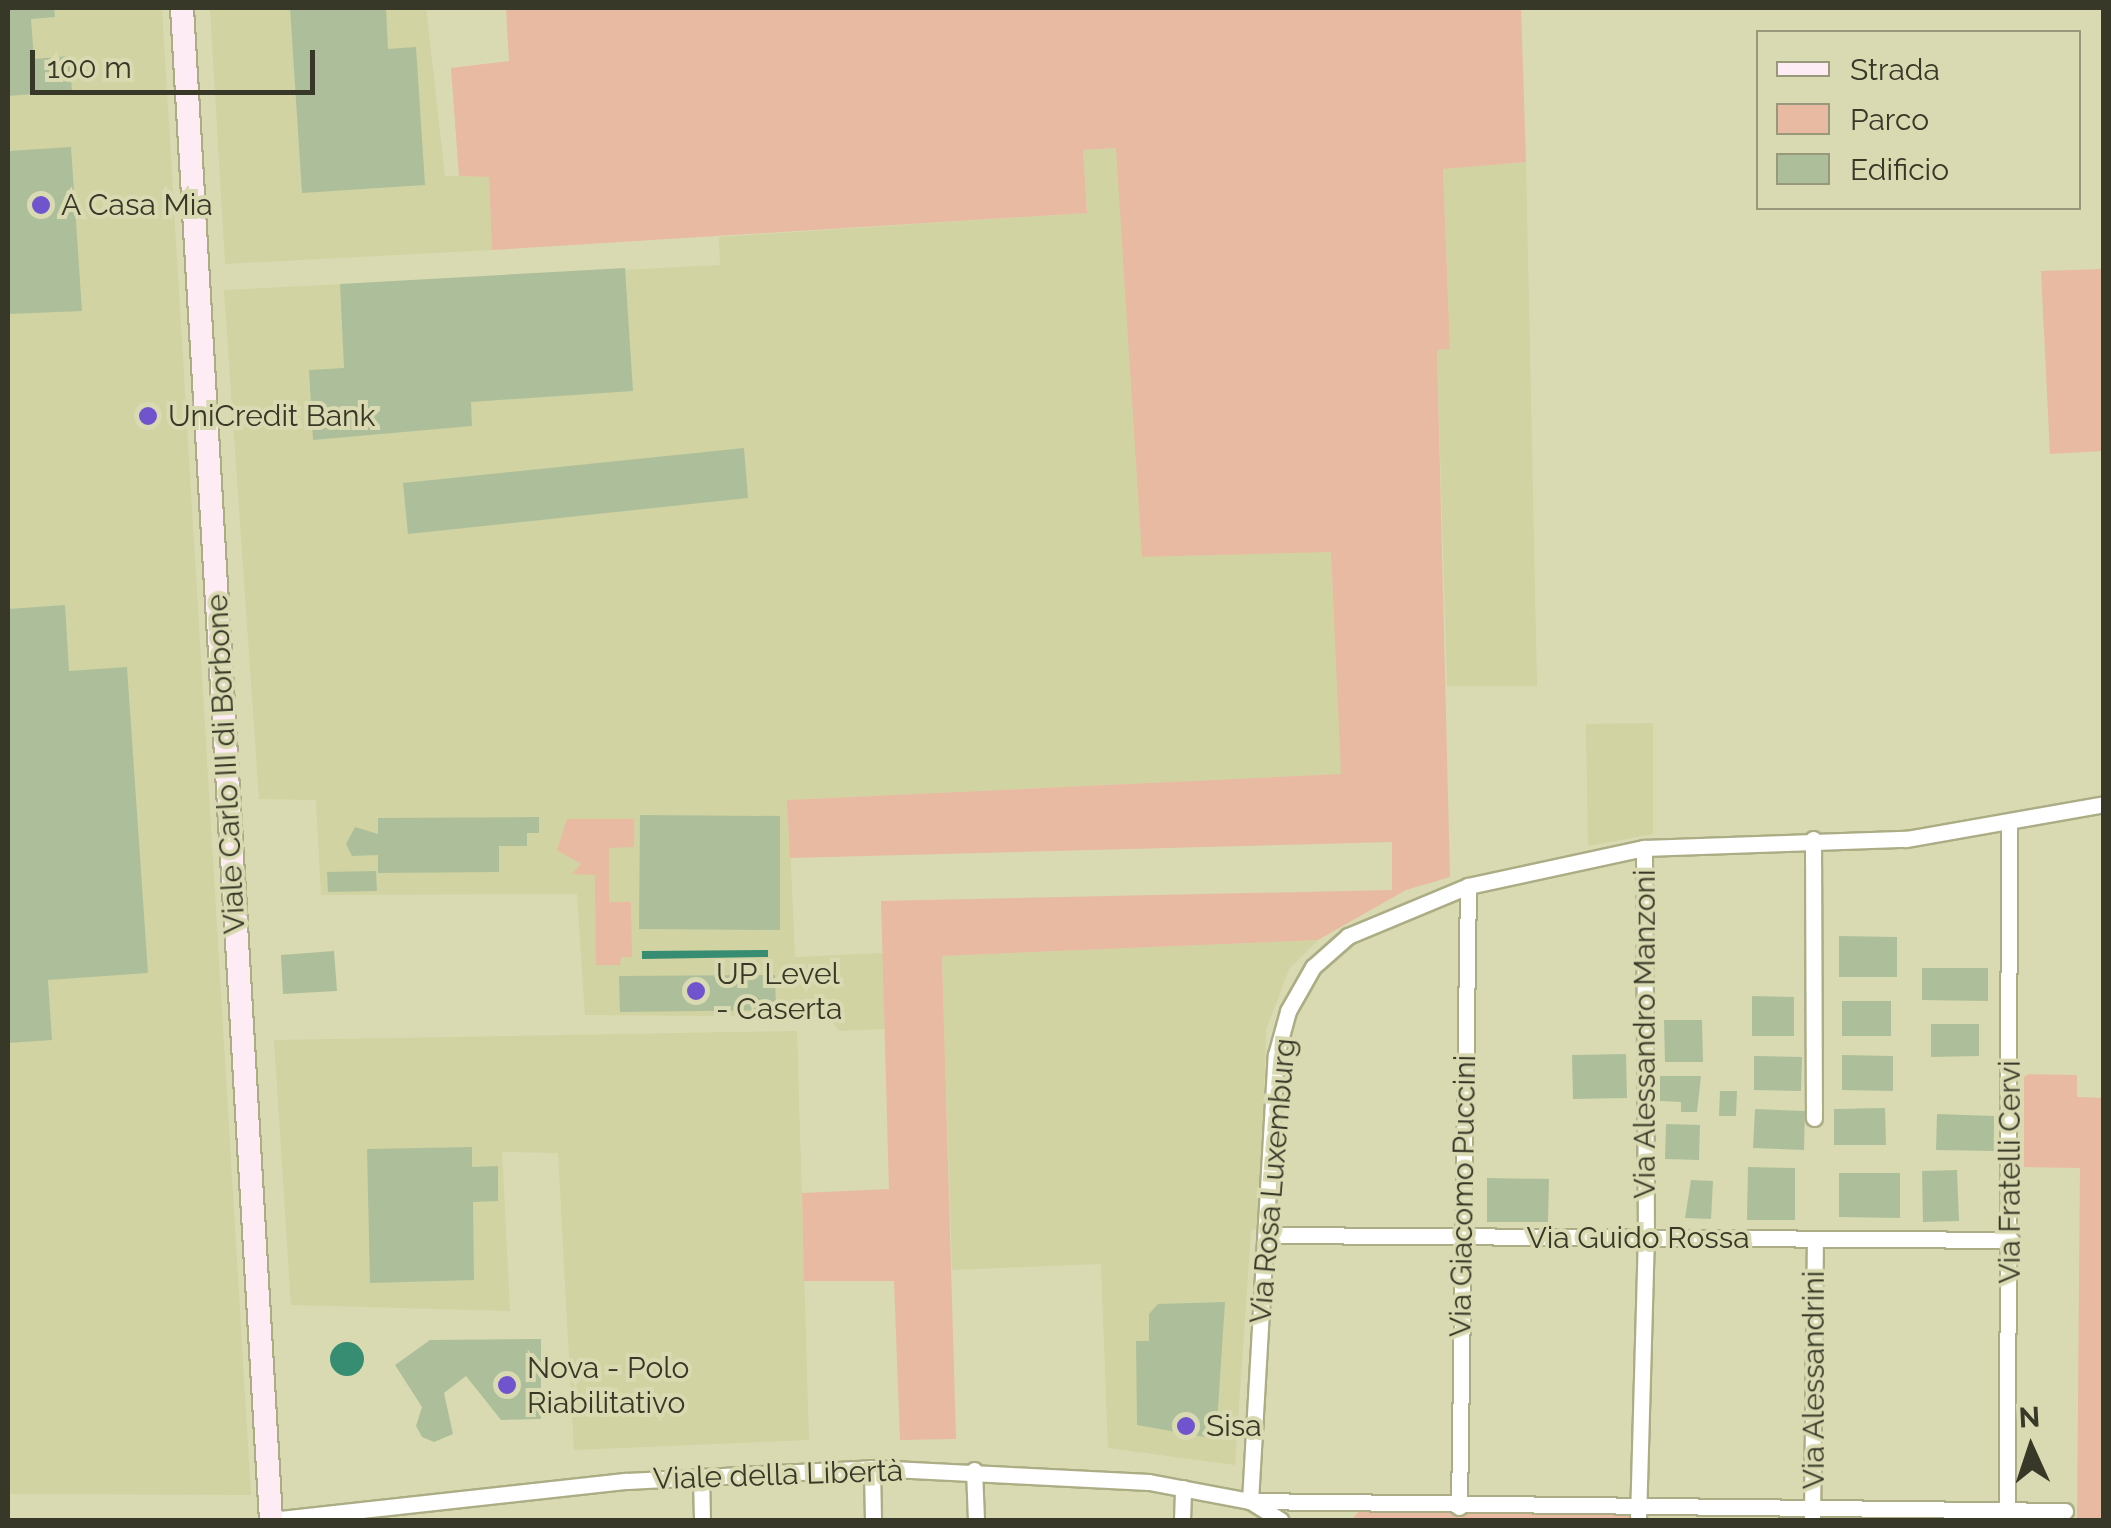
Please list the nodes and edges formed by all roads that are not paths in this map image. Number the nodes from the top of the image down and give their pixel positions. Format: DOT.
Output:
graph roads {
  1 [pos="182,8"];
  2 [pos="2104,804"];
  3 [pos="2009,824"];
  4 [pos="1813,838"];
  5 [pos="1644,848"];
  6 [pos="1468,886"];
  7 [pos="1814,1118"];
  8 [pos="1266,1235"];
  9 [pos="1462,1236"];
  10 [pos="1646,1238"];
  11 [pos="1815,1239"];
  12 [pos="2011,1240"];
  13 [pos="872,1468"];
  14 [pos="974,1470"];
  15 [pos="701,1476"];
  16 [pos="1182,1488"];
  17 [pos="1250,1501"];
  18 [pos="1459,1507"];
  19 [pos="2065,1511"];
  20 [pos="1333,1513"];
  21 [pos="1638,1514"];
  22 [pos="1813,1515"];
  23 [pos="2007,1516"];
  24 [pos="1274,1519"];
  25 [pos="271,1520"];
  26 [pos="702,1520"];
  27 [pos="874,1520"];
  28 [pos="976,1520"];
  29 [pos="1182,1520"];
  1 -- 25 [label="main road, Viale Carlo III di Borbone"];
  2 -- 3 [label="street, Via Rosa Luxemburg"];
  3 -- 4 [label="street, Via Rosa Luxemburg"];
  3 -- 12 [label="street, Via Fratelli Cervi"];
  4 -- 5 [label="street, Via Rosa Luxemburg"];
  4 -- 7 [label="street"];
  5 -- 6 [label="street, Via Rosa Luxemburg"];
  5 -- 10 [label="street, Via Alessandro Manzoni"];
  6 -- 8 [label="street, Via Rosa Luxemburg"];
  6 -- 9 [label="street, Via Giacomo Puccini"];
  8 -- 9 [label="street, Via Guido Rossa"];
  8 -- 17 [label="street, Via Rosa Luxemburg"];
  9 -- 10 [label="street, Via Guido Rossa"];
  9 -- 18 [label="street, Via Giacomo Puccini"];
  10 -- 11 [label="street, Via Guido Rossa"];
  10 -- 21 [label="street, Via Alessandro Manzoni"];
  11 -- 12 [label="street, Via Guido Rossa"];
  11 -- 22 [label="street, Via Alessandrini"];
  12 -- 23 [label="street, Via Fratelli Cervi"];
  13 -- 14 [label="street, Viale della Libertà"];
  13 -- 15 [label="street, Viale della Libertà"];
  13 -- 27 [label="street"];
  14 -- 16 [label="street, Viale della Libertà"];
  14 -- 28 [label="street"];
  15 -- 25 [label="street, Viale della Libertà"];
  15 -- 26 [label="street"];
  16 -- 17 [label="street, Viale della Libertà"];
  16 -- 29 [label="street"];
  17 -- 20 [label="street"];
  17 -- 24 [label="street, Viale della Libertà"];
  18 -- 20 [label="street"];
  18 -- 21 [label="street"];
  19 -- 23 [label="street"];
  21 -- 22 [label="street"];
  22 -- 23 [label="street"];
}
